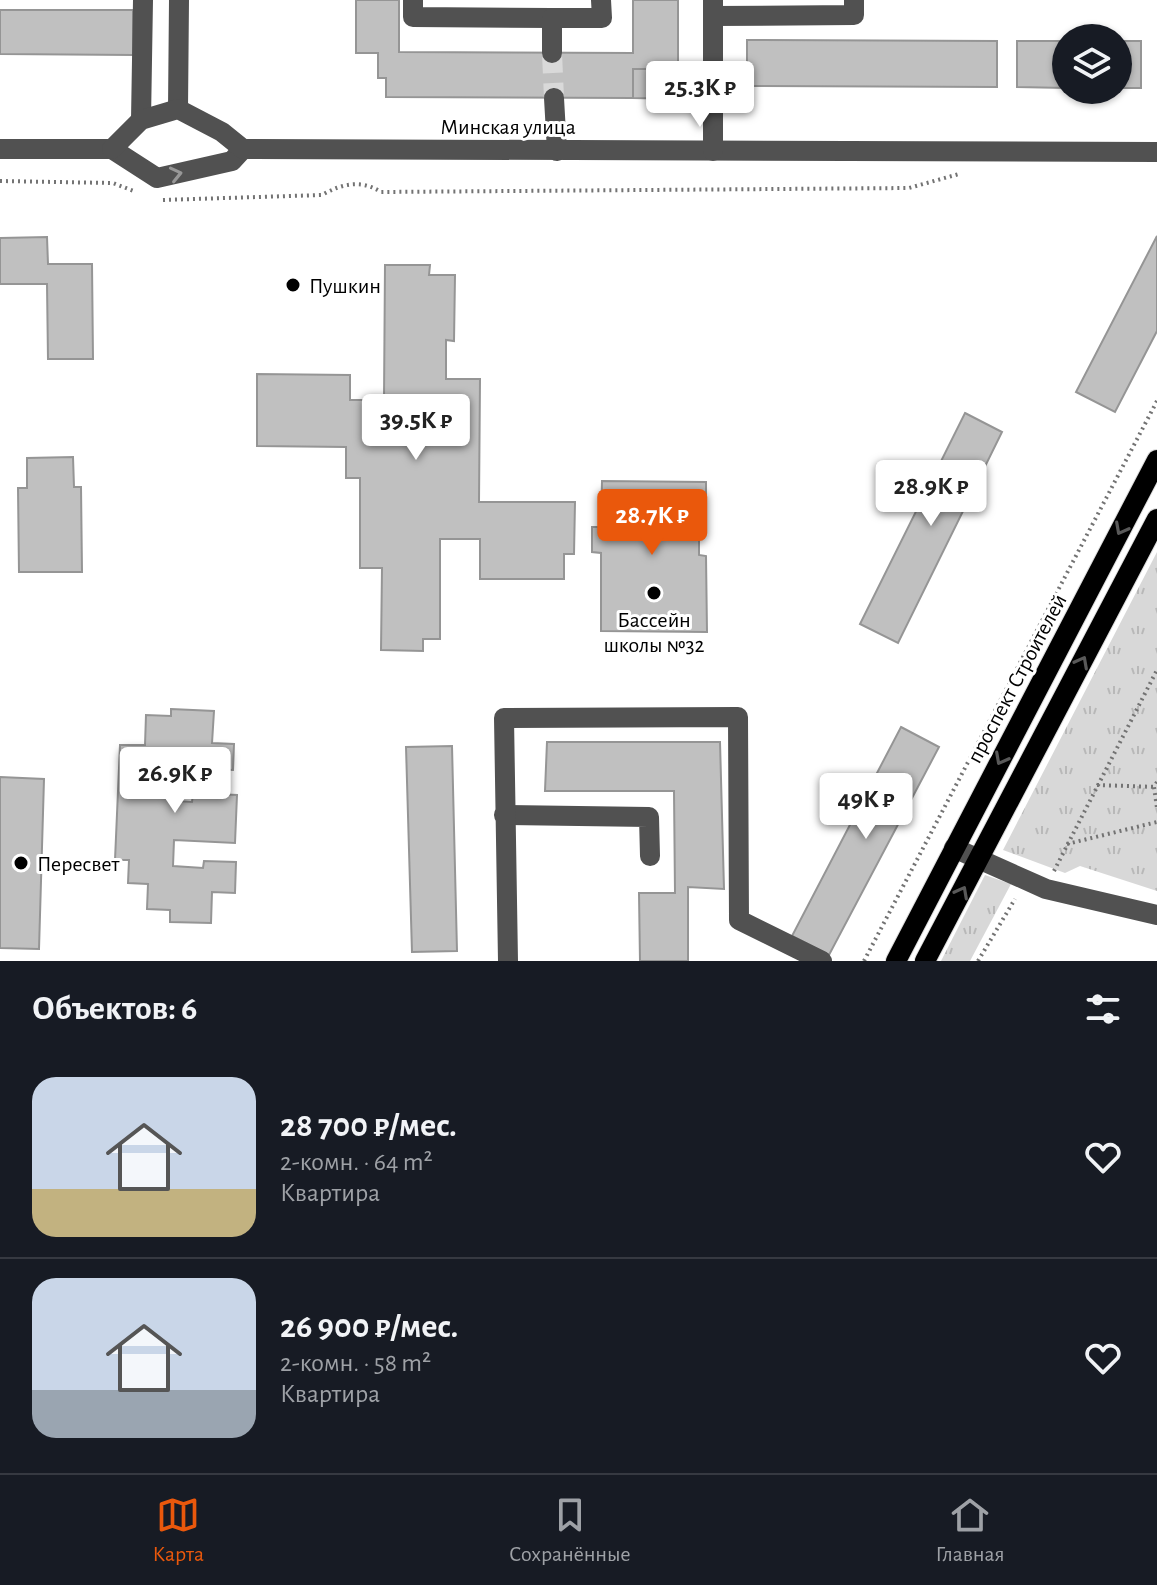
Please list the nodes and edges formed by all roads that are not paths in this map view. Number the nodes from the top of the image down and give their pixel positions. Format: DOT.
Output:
graph roads {
  1 [pos="143,0"];
  2 [pos="179,0"];
  3 [pos="413,0"];
  4 [pos="601,0"];
  5 [pos="854,0"];
  6 [pos="713,8"];
  7 [pos="552,18"];
  8 [pos="552,53"];
  9 [pos="554,98"];
  10 [pos="178,109"];
  11 [pos="141,120"];
  12 [pos="0,149"];
  13 [pos="112,149"];
  14 [pos="243,149"];
  15 [pos="557,151"];
  16 [pos="713,151"];
  17 [pos="1157,152"];
  18 [pos="1157,460"];
  19 [pos="1157,519"];
  20 [pos="504,815"];
  21 [pos="954,848"];
  22 [pos="650,856"];
  23 [pos="979,860"];
  24 [pos="1157,915"];
  25 [pos="508,961"];
  26 [pos="822,961"];
  27 [pos="896,961"];
  28 [pos="925,961"];
  1 -- 11 [label="street"];
  2 -- 10 [label="street"];
  3 -- 7 [label="street"];
  4 -- 7 [label="street"];
  5 -- 6 [label="street"];
  6 -- 16 [label="street"];
  7 -- 8 [label="street"];
  9 -- 15 [label="street"];
  10 -- 11 [label="street"];
  10 -- 14 [label="street"];
  11 -- 13 [label="street"];
  12 -- 13 [label="street"];
  13 -- 14 [label="street, Минская улица, one-way"];
  14 -- 15 [label="street, Минская улица"];
  15 -- 16 [label="street, Минская улица"];
  16 -- 17 [label="street, Минская улица"];
  18 -- 21 [label="main road, проспект Строителей, one-way"];
  23 -- 19 [label="main road, one-way"];
  20 -- 22 [label="street"];
  20 -- 25 [label="street"];
  20 -- 26 [label="street"];
  21 -- 23 [label="street"];
  21 -- 27 [label="main road, проспект Строителей"];
  23 -- 24 [label="street"];
  28 -- 23 [label="main road, one-way"];
}
